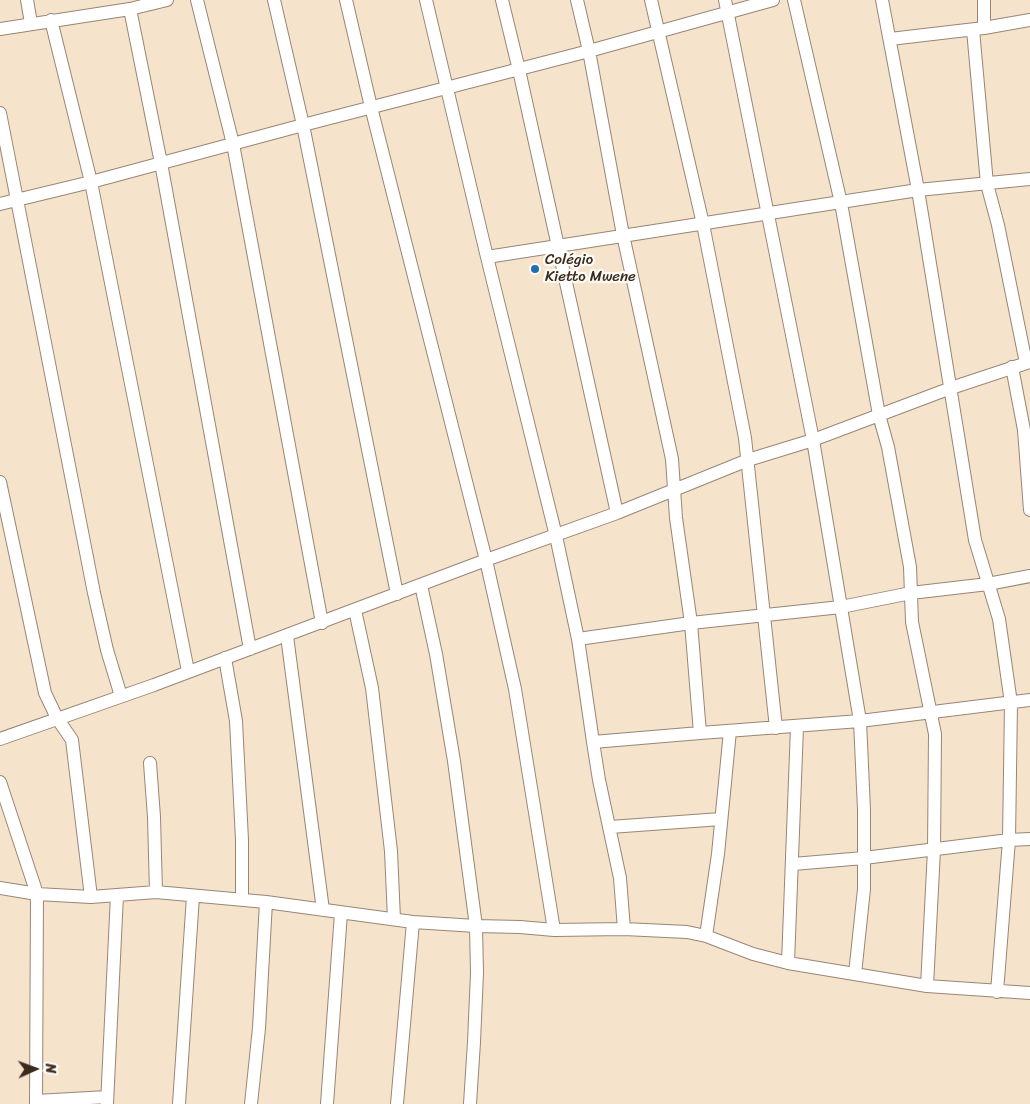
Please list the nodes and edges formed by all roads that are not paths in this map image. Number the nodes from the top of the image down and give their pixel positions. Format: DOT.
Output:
graph roads {
  1 [pos="27,0"];
  2 [pos="167,0"];
  3 [pos="197,0"];
  4 [pos="274,0"];
  5 [pos="346,0"];
  6 [pos="426,0"];
  7 [pos="502,0"];
  8 [pos="577,0"];
  9 [pos="651,0"];
  10 [pos="773,0"];
  11 [pos="794,0"];
  12 [pos="882,0"];
  13 [pos="984,0"];
  14 [pos="103,6"];
  15 [pos="726,6"];
  16 [pos="130,9"];
  17 [pos="51,20"];
  18 [pos="1030,20"];
  19 [pos="31,23"];
  20 [pos="0,29"];
  21 [pos="979,29"];
  22 [pos="659,31"];
  23 [pos="890,39"];
  24 [pos="589,51"];
  25 [pos="519,70"];
  26 [pos="447,89"];
  27 [pos="371,107"];
  28 [pos="0,113"];
  29 [pos="303,124"];
  30 [pos="232,144"];
  31 [pos="162,163"];
  32 [pos="1030,179"];
  33 [pos="91,182"];
  34 [pos="987,184"];
  35 [pos="918,190"];
  36 [pos="18,199"];
  37 [pos="841,203"];
  38 [pos="0,204"];
  39 [pos="767,213"];
  40 [pos="703,224"];
  41 [pos="623,235"];
  42 [pos="558,245"];
  43 [pos="487,256"];
  44 [pos="1028,362"];
  45 [pos="1012,367"];
  46 [pos="951,388"];
  47 [pos="879,416"];
  48 [pos="812,440"];
  49 [pos="748,460"];
  50 [pos="0,482"];
  51 [pos="675,489"];
  52 [pos="1030,510"];
  53 [pos="617,513"];
  54 [pos="556,536"];
  55 [pos="486,560"];
  56 [pos="1030,576"];
  57 [pos="988,584"];
  58 [pos="421,585"];
  59 [pos="911,593"];
  60 [pos="397,594"];
  61 [pos="841,607"];
  62 [pos="355,610"];
  63 [pos="764,615"];
  64 [pos="322,623"];
  65 [pos="691,623"];
  66 [pos="287,636"];
  67 [pos="578,639"];
  68 [pos="250,649"];
  69 [pos="225,658"];
  70 [pos="188,671"];
  71 [pos="121,696"];
  72 [pos="1030,700"];
  73 [pos="1011,703"];
  74 [pos="931,712"];
  75 [pos="57,718"];
  76 [pos="860,722"];
  77 [pos="797,727"];
  78 [pos="776,728"];
  79 [pos="730,731"];
  80 [pos="700,733"];
  81 [pos="0,739"];
  82 [pos="593,742"];
  83 [pos="150,763"];
  84 [pos="0,782"];
  85 [pos="721,819"];
  86 [pos="610,827"];
  87 [pos="1030,839"];
  88 [pos="1009,840"];
  89 [pos="934,850"];
  90 [pos="864,858"];
  91 [pos="792,864"];
  92 [pos="0,888"];
  93 [pos="156,892"];
  94 [pos="37,894"];
  95 [pos="117,895"];
  96 [pos="193,896"];
  97 [pos="91,897"];
  98 [pos="242,900"];
  99 [pos="266,902"];
  100 [pos="323,910"];
  101 [pos="341,913"];
  102 [pos="394,919"];
  103 [pos="413,922"];
  104 [pos="476,926"];
  105 [pos="624,929"];
  106 [pos="554,930"];
  107 [pos="706,936"];
  108 [pos="788,963"];
  109 [pos="854,974"];
  110 [pos="927,986"];
  111 [pos="997,992"];
  112 [pos="1030,993"];
  113 [pos="107,1101"];
  114 [pos="36,1103"];
  115 [pos="179,1104"];
  116 [pos="251,1104"];
  117 [pos="326,1104"];
  118 [pos="397,1104"];
  119 [pos="470,1104"];
  1 -- 19 [label="street"];
  2 -- 16 [label="street"];
  3 -- 30 [label="street"];
  4 -- 29 [label="street"];
  5 -- 27 [label="street"];
  6 -- 26 [label="street"];
  7 -- 25 [label="street"];
  8 -- 24 [label="street"];
  9 -- 22 [label="street"];
  10 -- 15 [label="street"];
  11 -- 37 [label="street"];
  12 -- 23 [label="street"];
  13 -- 21 [label="street"];
  14 -- 16 [label="street"];
  14 -- 17 [label="street"];
  15 -- 22 [label="street"];
  15 -- 39 [label="street"];
  16 -- 31 [label="street"];
  17 -- 19 [label="street"];
  17 -- 33 [label="street"];
  18 -- 21 [label="street"];
  19 -- 20 [label="street"];
  21 -- 23 [label="street"];
  21 -- 34 [label="street"];
  22 -- 24 [label="street"];
  22 -- 40 [label="street"];
  23 -- 35 [label="street"];
  24 -- 25 [label="street"];
  24 -- 41 [label="street"];
  25 -- 26 [label="street"];
  25 -- 42 [label="street"];
  26 -- 27 [label="street"];
  26 -- 43 [label="street"];
  27 -- 29 [label="street"];
  27 -- 55 [label="street"];
  28 -- 36 [label="street"];
  29 -- 30 [label="street"];
  29 -- 60 [label="street"];
  30 -- 31 [label="street"];
  30 -- 64 [label="street"];
  31 -- 33 [label="street"];
  31 -- 68 [label="street"];
  32 -- 34 [label="street"];
  33 -- 36 [label="street"];
  33 -- 70 [label="street"];
  34 -- 35 [label="street"];
  34 -- 44 [label="street"];
  35 -- 37 [label="street"];
  35 -- 46 [label="street"];
  36 -- 38 [label="street"];
  36 -- 71 [label="street"];
  37 -- 39 [label="street"];
  37 -- 47 [label="street"];
  39 -- 40 [label="street"];
  39 -- 48 [label="street"];
  40 -- 41 [label="street"];
  40 -- 49 [label="street"];
  41 -- 42 [label="street"];
  41 -- 51 [label="street"];
  42 -- 43 [label="street"];
  42 -- 53 [label="street"];
  43 -- 54 [label="street"];
  44 -- 45 [label="street"];
  45 -- 46 [label="street"];
  45 -- 52 [label="street"];
  46 -- 47 [label="street"];
  46 -- 57 [label="street"];
  47 -- 48 [label="street"];
  47 -- 59 [label="street"];
  48 -- 49 [label="street"];
  48 -- 61 [label="street"];
  49 -- 51 [label="street"];
  49 -- 63 [label="street"];
  50 -- 75 [label="street"];
  51 -- 53 [label="street"];
  51 -- 65 [label="street"];
  53 -- 54 [label="street"];
  54 -- 55 [label="street"];
  54 -- 67 [label="street"];
  55 -- 58 [label="street"];
  55 -- 106 [label="street"];
  56 -- 57 [label="street"];
  57 -- 59 [label="street"];
  57 -- 73 [label="street"];
  58 -- 60 [label="street"];
  58 -- 104 [label="street"];
  59 -- 61 [label="street"];
  59 -- 74 [label="street"];
  60 -- 62 [label="street"];
  61 -- 63 [label="street"];
  61 -- 76 [label="street"];
  62 -- 64 [label="street"];
  62 -- 102 [label="street"];
  63 -- 65 [label="street"];
  63 -- 78 [label="street"];
  64 -- 66 [label="street"];
  65 -- 67 [label="street"];
  65 -- 80 [label="street"];
  66 -- 68 [label="street"];
  66 -- 100 [label="street"];
  67 -- 82 [label="street"];
  68 -- 69 [label="street"];
  69 -- 70 [label="street"];
  69 -- 98 [label="street"];
  70 -- 71 [label="street"];
  71 -- 75 [label="street"];
  72 -- 73 [label="street"];
  73 -- 74 [label="street"];
  73 -- 88 [label="street"];
  74 -- 76 [label="street"];
  74 -- 89 [label="street"];
  75 -- 81 [label="street"];
  75 -- 97 [label="street"];
  76 -- 77 [label="street"];
  76 -- 90 [label="street"];
  77 -- 78 [label="street"];
  77 -- 91 [label="street"];
  78 -- 79 [label="street"];
  79 -- 80 [label="street"];
  79 -- 85 [label="street"];
  80 -- 82 [label="street"];
  82 -- 86 [label="street"];
  83 -- 93 [label="street"];
  84 -- 94 [label="street"];
  85 -- 86 [label="street"];
  85 -- 107 [label="street"];
  86 -- 105 [label="street"];
  87 -- 88 [label="street"];
  88 -- 89 [label="street"];
  88 -- 111 [label="street"];
  89 -- 90 [label="street"];
  89 -- 110 [label="street"];
  90 -- 91 [label="street"];
  90 -- 109 [label="street"];
  91 -- 108 [label="street"];
  92 -- 94 [label="street"];
  93 -- 95 [label="street"];
  93 -- 96 [label="street"];
  94 -- 97 [label="street"];
  94 -- 114 [label="street"];
  95 -- 97 [label="street"];
  95 -- 113 [label="street"];
  96 -- 98 [label="street"];
  96 -- 115 [label="street"];
  98 -- 99 [label="street"];
  99 -- 100 [label="street"];
  99 -- 116 [label="street"];
  100 -- 101 [label="street"];
  101 -- 102 [label="street"];
  101 -- 117 [label="street"];
  102 -- 103 [label="street"];
  103 -- 104 [label="street"];
  103 -- 118 [label="street"];
  104 -- 106 [label="street"];
  104 -- 119 [label="street"];
  105 -- 106 [label="street"];
  105 -- 107 [label="street"];
  107 -- 108 [label="street"];
  108 -- 109 [label="street"];
  109 -- 110 [label="street"];
  110 -- 111 [label="street"];
  111 -- 112 [label="street"];
  113 -- 114 [label="street"];
}
